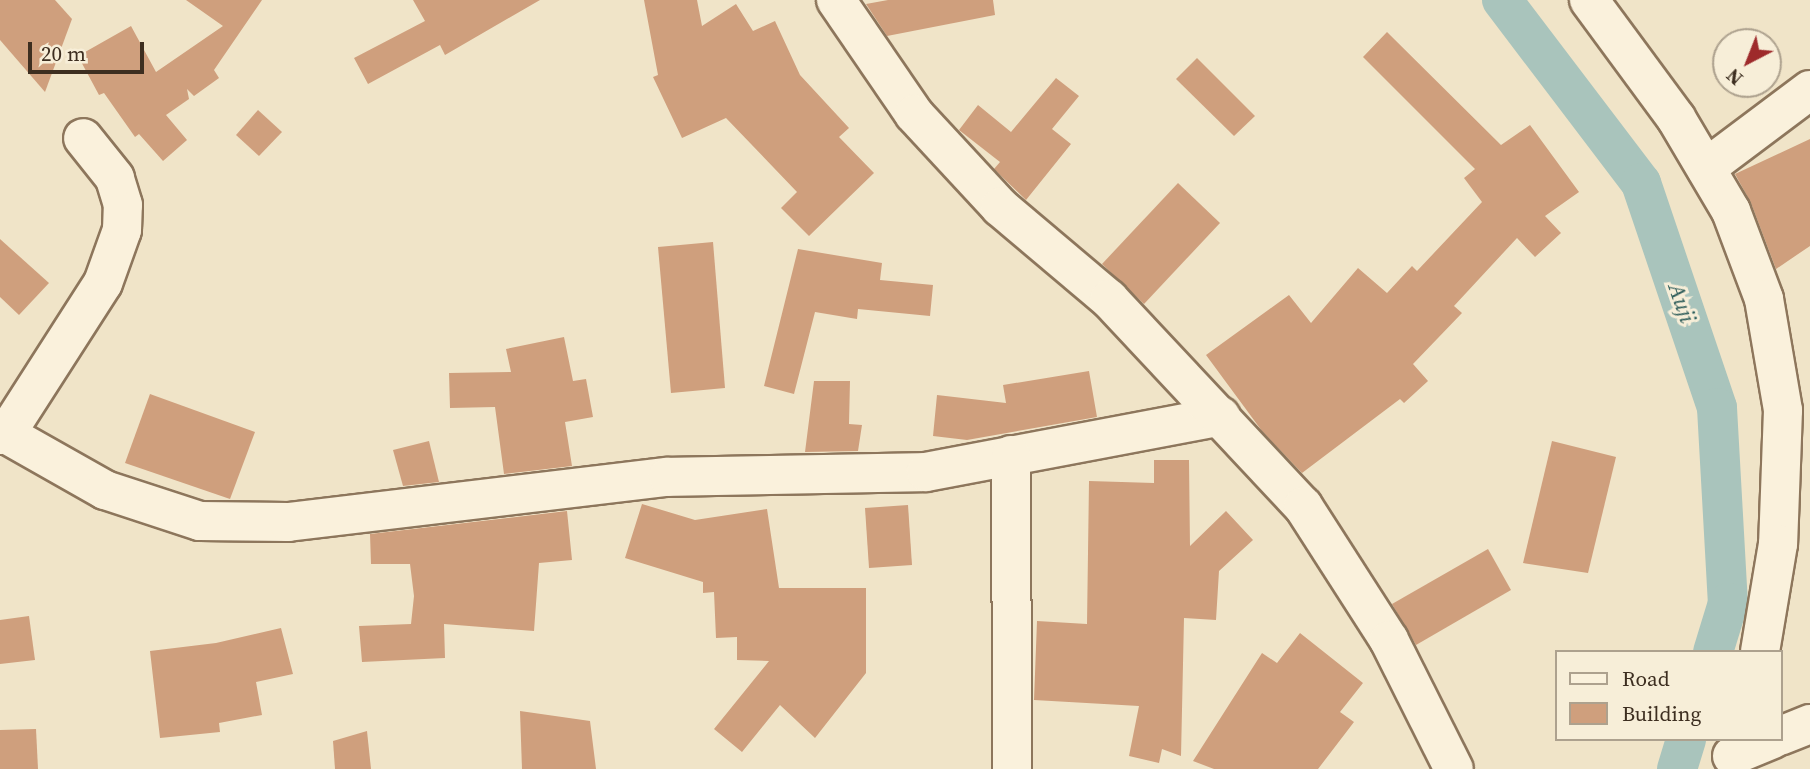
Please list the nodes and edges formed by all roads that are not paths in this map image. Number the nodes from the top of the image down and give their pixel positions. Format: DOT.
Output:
graph roads {
  1 [pos="836,0"];
  2 [pos="1589,0"];
  3 [pos="1810,90"];
  4 [pos="83,138"];
  5 [pos="1706,168"];
  6 [pos="1221,415"];
  7 [pos="3,434"];
  8 [pos="1012,455"];
  9 [pos="1760,650"];
  10 [pos="1810,724"];
  11 [pos="1782,735"];
  12 [pos="1768,741"];
  13 [pos="1733,755"];
  14 [pos="1012,769"];
  15 [pos="1454,769"];
  1 -- 6 [label="street"];
  2 -- 5 [label="street"];
  3 -- 5 [label="street"];
  4 -- 7 [label="street"];
  5 -- 9 [label="street"];
  6 -- 8 [label="street"];
  6 -- 15 [label="street"];
  7 -- 8 [label="street"];
  8 -- 14 [label="street"];
  10 -- 11 [label="street"];
  12 -- 13 [label="street"];
}
